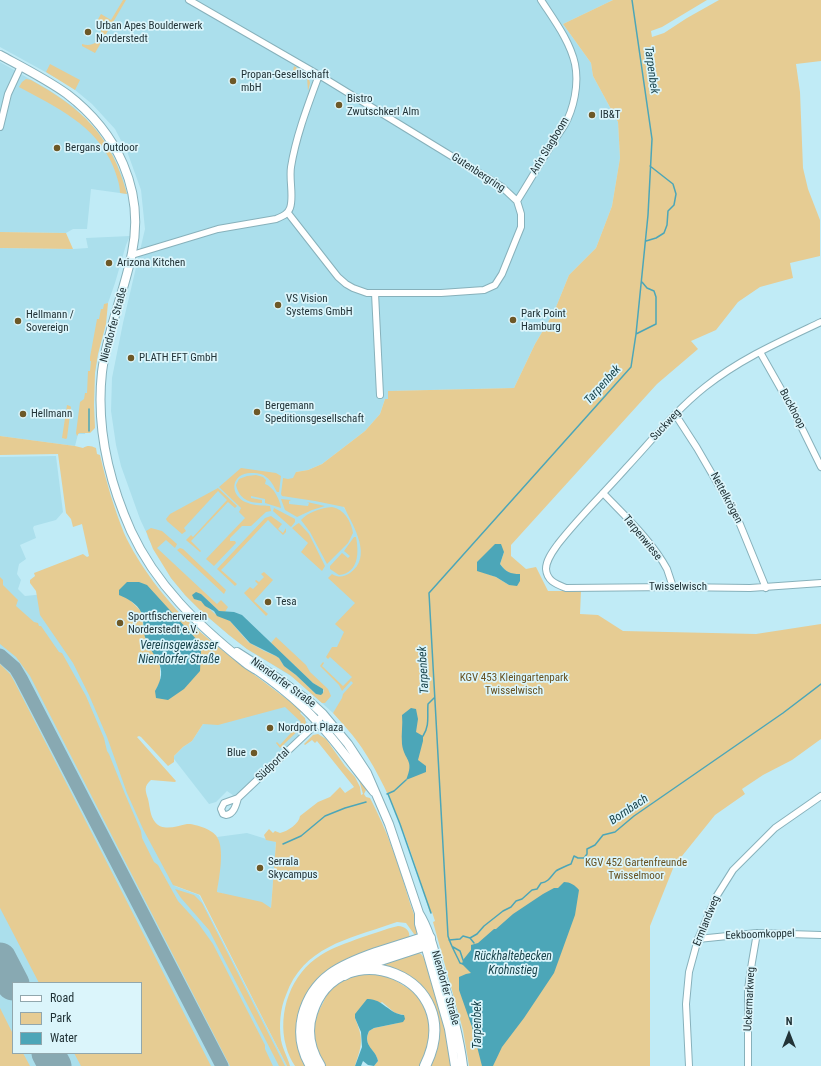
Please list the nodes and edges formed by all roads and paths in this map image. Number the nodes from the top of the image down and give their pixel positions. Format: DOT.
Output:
graph roads {
  1 [pos="541,0"];
  2 [pos="191,1"];
  3 [pos="0,55"];
  4 [pos="21,66"];
  5 [pos="319,75"];
  6 [pos="0,127"];
  7 [pos="517,201"];
  8 [pos="288,213"];
  9 [pos="132,255"];
  10 [pos="376,293"];
  11 [pos="821,322"];
  12 [pos="760,352"];
  13 [pos="380,395"];
  14 [pos="675,414"];
  15 [pos="821,467"];
  16 [pos="603,493"];
  17 [pos="546,568"];
  18 [pos="821,582"];
  19 [pos="673,586"];
  20 [pos="766,588"];
  21 [pos="222,643"];
  22 [pos="323,714"];
  23 [pos="317,722"];
  24 [pos="374,792"];
  25 [pos="821,796"];
  26 [pos="238,798"];
  27 [pos="758,934"];
  28 [pos="821,935"];
  29 [pos="698,939"];
  30 [pos="426,941"];
  31 [pos="344,975"];
  32 [pos="311,1066"];
  33 [pos="320,1066"];
  34 [pos="425,1066"];
  35 [pos="455,1066"];
  36 [pos="463,1066"];
  37 [pos="689,1066"];
  38 [pos="748,1066"];
  1 -- 7 [label="street, An'n Slagboom"];
  2 -- 5 [label="street, Gutenbergring"];
  3 -- 4 [label="main road, Niendorfer Straße"];
  4 -- 6 [label="street"];
  4 -- 9 [label="main road, Niendorfer Straße"];
  5 -- 7 [label="street, Gutenbergring"];
  5 -- 8 [label="street"];
  7 -- 10 [label="street"];
  8 -- 9 [label="street"];
  8 -- 10 [label="street"];
  9 -- 21 [label="main road, Niendorfer Straße"];
  10 -- 13 [label="street"];
  11 -- 12 [label="street, Suckweg"];
  12 -- 14 [label="street, Suckweg"];
  12 -- 15 [label="street, Buckhoop"];
  14 -- 16 [label="street, Suckweg"];
  14 -- 20 [label="street, Nettelkrögen"];
  16 -- 17 [label="street, Suckweg"];
  16 -- 19 [label="street, Tarpenwiese"];
  17 -- 19 [label="street, Twisselwisch"];
  18 -- 20 [label="street, Twisselwisch"];
  19 -- 20 [label="street, Twisselwisch"];
  21 -- 22 [label="main road, Niendorfer Straße"];
  21 -- 23 [label="main road, Niendorfer Straße"];
  22 -- 23 [label="street, Südportal"];
  22 -- 24 [label="main road, Niendorfer Straße"];
  23 -- 24 [label="main road, Niendorfer Straße"];
  23 -- 26 [label="street, Südportal"];
  24 -- 30 [label="main road, Niendorfer Straße"];
  25 -- 29 [label="street, Ermlandweg"];
  27 -- 28 [label="street, Eekboomkoppel"];
  27 -- 29 [label="street, Eekboomkoppel"];
  27 -- 38 [label="street, Uckermarkweg"];
  29 -- 37 [label="street, Ermlandweg"];
  30 -- 31 [label="highway"];
  30 -- 32 [label="highway"];
  30 -- 35 [label="main road, Niendorfer Straße"];
  30 -- 36 [label="main road, Niendorfer Straße"];
  31 -- 33 [label="highway"];
  31 -- 34 [label="highway"];
}
